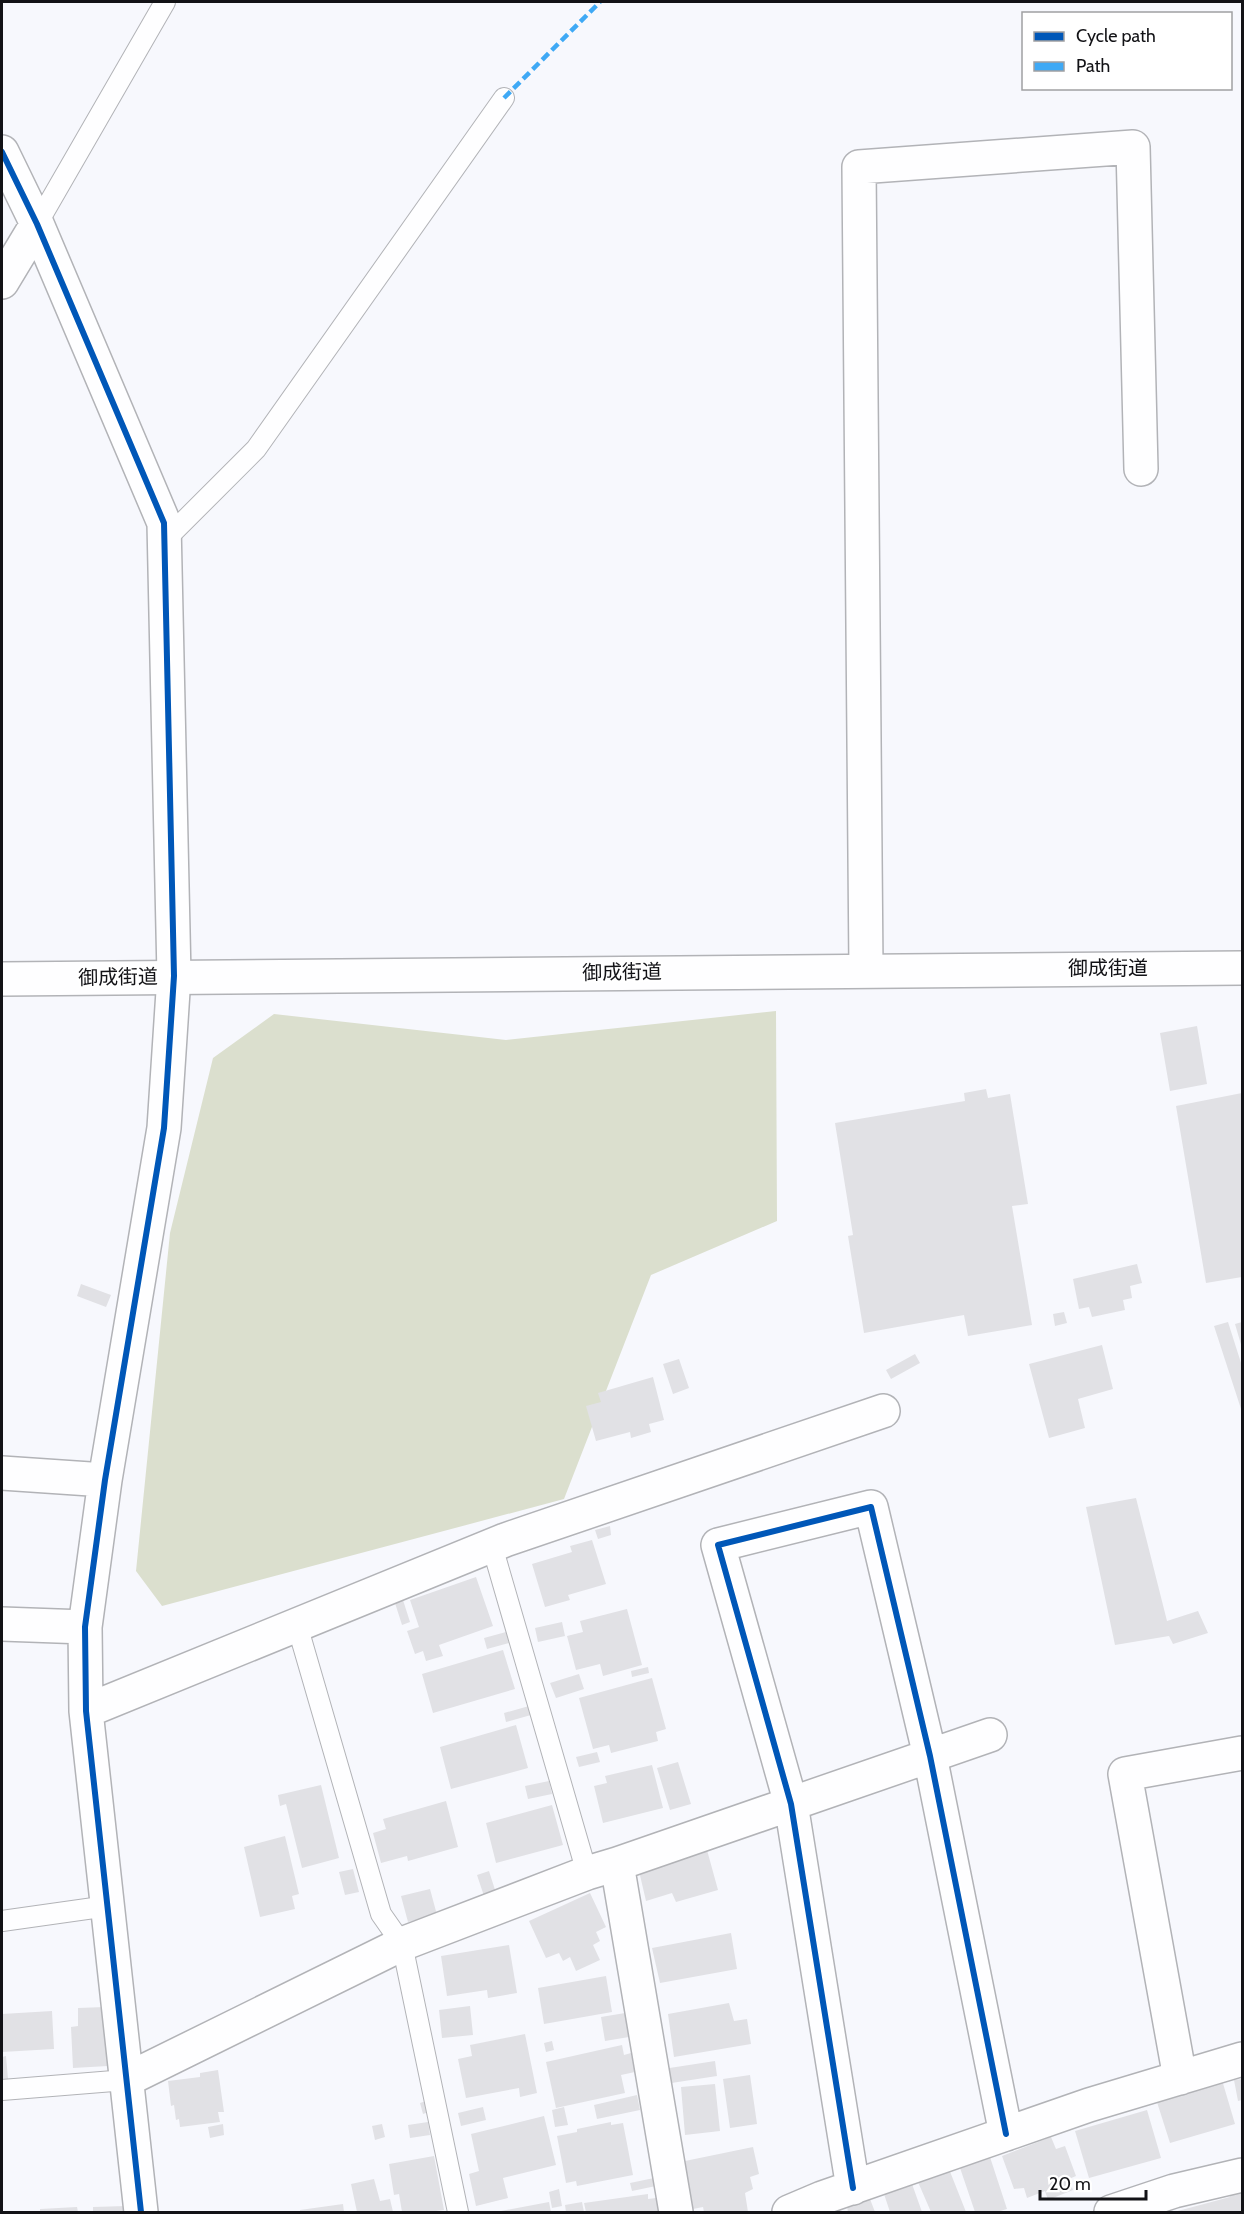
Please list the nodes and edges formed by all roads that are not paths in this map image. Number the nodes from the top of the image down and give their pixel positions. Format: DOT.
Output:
graph roads {
  1 [pos="165,2"];
  2 [pos="504,98"];
  3 [pos="2,152"];
  4 [pos="37,224"];
  5 [pos="2,282"];
  6 [pos="1141,469"];
  7 [pos="164,541"];
  8 [pos="1242,968"];
  9 [pos="866,969"];
  10 [pos="174,976"];
  11 [pos="2,979"];
  12 [pos="883,1411"];
  13 [pos="2,1473"];
  14 [pos="105,1480"];
  15 [pos="492,1546"];
  16 [pos="2,1624"];
  17 [pos="297,1625"];
  18 [pos="85,1627"];
  19 [pos="86,1711"];
  20 [pos="990,1735"];
  21 [pos="1242,1753"];
  22 [pos="930,1756"];
  23 [pos="791,1804"];
  24 [pos="602,1868"];
  25 [pos="108,1906"];
  26 [pos="2,1921"];
  27 [pos="402,1944"];
  28 [pos="1242,2059"];
  29 [pos="1180,2078"];
  30 [pos="126,2080"];
  31 [pos="2,2090"];
  32 [pos="1006,2134"];
  33 [pos="1242,2175"];
  34 [pos="853,2188"];
  35 [pos="141,2212"];
  36 [pos="458,2212"];
  37 [pos="676,2212"];
  38 [pos="789,2212"];
  39 [pos="1111,2212"];
  1 -- 4 [label="lane"];
  2 -- 7 [label="lane"];
  3 -- 4 [label="street"];
  4 -- 5 [label="street"];
  4 -- 7 [label="street"];
  6 -- 9 [label="street"];
  7 -- 10 [label="street"];
  8 -- 9 [label="street, 御成街道"];
  9 -- 10 [label="street, 御成街道"];
  10 -- 11 [label="street, 御成街道"];
  10 -- 14 [label="street"];
  12 -- 15 [label="street"];
  13 -- 14 [label="street"];
  14 -- 18 [label="street"];
  15 -- 17 [label="street"];
  15 -- 24 [label="lane"];
  16 -- 18 [label="street"];
  17 -- 19 [label="street"];
  17 -- 27 [label="lane"];
  18 -- 19 [label="street"];
  19 -- 25 [label="street"];
  20 -- 22 [label="street"];
  21 -- 29 [label="street"];
  22 -- 23 [label="street"];
  22 -- 23 [label="street"];
  22 -- 32 [label="street"];
  23 -- 24 [label="street"];
  23 -- 34 [label="street"];
  24 -- 27 [label="street"];
  24 -- 37 [label="street"];
  25 -- 26 [label="lane"];
  25 -- 30 [label="street"];
  27 -- 30 [label="street"];
  27 -- 36 [label="lane"];
  28 -- 29 [label="street"];
  29 -- 32 [label="street"];
  30 -- 31 [label="lane"];
  30 -- 35 [label="street"];
  32 -- 34 [label="street"];
  33 -- 39 [label="street"];
  34 -- 38 [label="street"];
}
